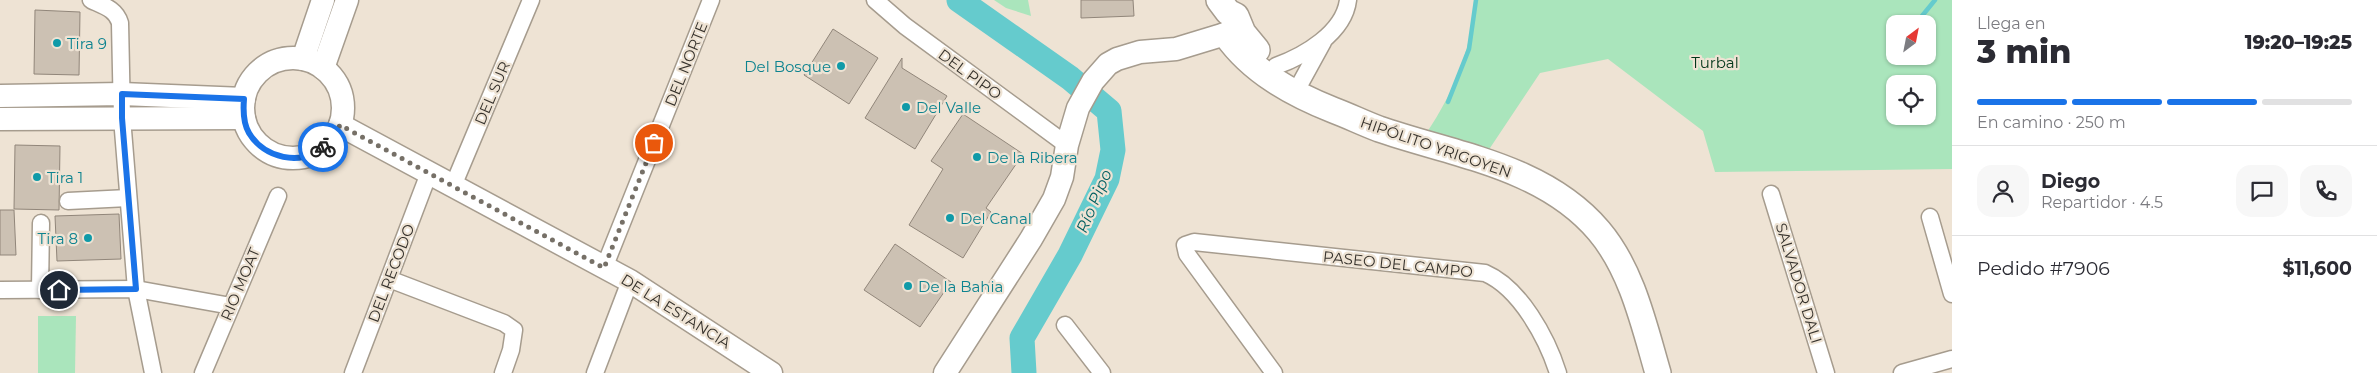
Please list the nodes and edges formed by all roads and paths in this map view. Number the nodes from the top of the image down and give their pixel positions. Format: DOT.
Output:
graph roads {
  1 [pos="91,0"];
  2 [pos="323,0"];
  3 [pos="347,0"];
  4 [pos="531,0"];
  5 [pos="711,0"];
  6 [pos="875,0"];
  7 [pos="1348,0"];
  8 [pos="1221,19"];
  9 [pos="1325,38"];
  10 [pos="303,59"];
  11 [pos="1276,66"];
  12 [pos="323,68"];
  13 [pos="1298,89"];
  14 [pos="122,94"];
  15 [pos="0,96"];
  16 [pos="244,109"];
  17 [pos="122,118"];
  18 [pos="0,119"];
  19 [pos="340,125"];
  20 [pos="1067,145"];
  21 [pos="429,173"];
  22 [pos="453,186"];
  23 [pos="1771,194"];
  24 [pos="278,196"];
  25 [pos="128,198"];
  26 [pos="68,200"];
  27 [pos="1930,217"];
  28 [pos="41,224"];
  29 [pos="604,268"];
  30 [pos="388,279"];
  31 [pos="630,281"];
  32 [pos="136,289"];
  33 [pos="0,290"];
  34 [pos="40,290"];
  35 [pos="1952,294"];
  36 [pos="231,306"];
  37 [pos="1065,325"];
  38 [pos="949,359"];
  39 [pos="1952,359"];
  40 [pos="153,373"];
  41 [pos="203,373"];
  42 [pos="353,373"];
  43 [pos="503,373"];
  44 [pos="595,373"];
  45 [pos="771,373"];
  46 [pos="930,373"];
  47 [pos="1102,373"];
  48 [pos="1274,373"];
  49 [pos="1558,373"];
  50 [pos="1658,373"];
  51 [pos="1826,373"];
  52 [pos="1902,373"];
  1 -- 14 [label="street"];
  2 -- 10 [label="street"];
  3 -- 12 [label="street"];
  4 -- 22 [label="street, DEL SUR"];
  5 -- 29 [label="street, DEL NORTE"];
  6 -- 20 [label="street, DEL PIPO"];
  7 -- 9 [label="street"];
  8 -- 11 [label="main road, HIPÓLITO YRIGOYEN"];
  8 -- 13 [label="main road, HIPÓLITO YRIGOYEN"];
  8 -- 20 [label="street"];
  9 -- 11 [label="street"];
  9 -- 13 [label="street"];
  10 -- 12 [label="street"];
  10 -- 16 [label="street"];
  11 -- 13 [label="main road, HIPÓLITO YRIGOYEN"];
  12 -- 19 [label="street"];
  13 -- 50 [label="main road, HIPÓLITO YRIGOYEN"];
  14 -- 15 [label="street"];
  14 -- 16 [label="street"];
  14 -- 17 [label="street"];
  16 -- 17 [label="street"];
  16 -- 19 [label="street"];
  17 -- 18 [label="street"];
  17 -- 25 [label="street"];
  19 -- 21 [label="street, DE LA ESTANCIA"];
  20 -- 38 [label="street"];
  21 -- 22 [label="street, DE LA ESTANCIA"];
  21 -- 30 [label="street, DEL RECODO"];
  22 -- 29 [label="street, DE LA ESTANCIA"];
  23 -- 51 [label="street, SALVADOR DALI"];
  24 -- 36 [label="street, RIO MOAT"];
  25 -- 26 [label="street"];
  25 -- 32 [label="street"];
  27 -- 35 [label="street"];
  28 -- 34 [label="street"];
  29 -- 31 [label="street, DE LA ESTANCIA"];
  30 -- 42 [label="street, DEL RECODO"];
  30 -- 43 [label="street"];
  31 -- 44 [label="street"];
  31 -- 45 [label="street, DE LA ESTANCIA"];
  32 -- 34 [label="street"];
  32 -- 36 [label="street"];
  32 -- 40 [label="street"];
  33 -- 34 [label="street"];
  36 -- 41 [label="street, RIO MOAT"];
  37 -- 47 [label="street"];
  38 -- 46 [label="street"];
  39 -- 52 [label="street"];
  48 -- 49 [label="street, PASEO DEL CAMPO"];
}
